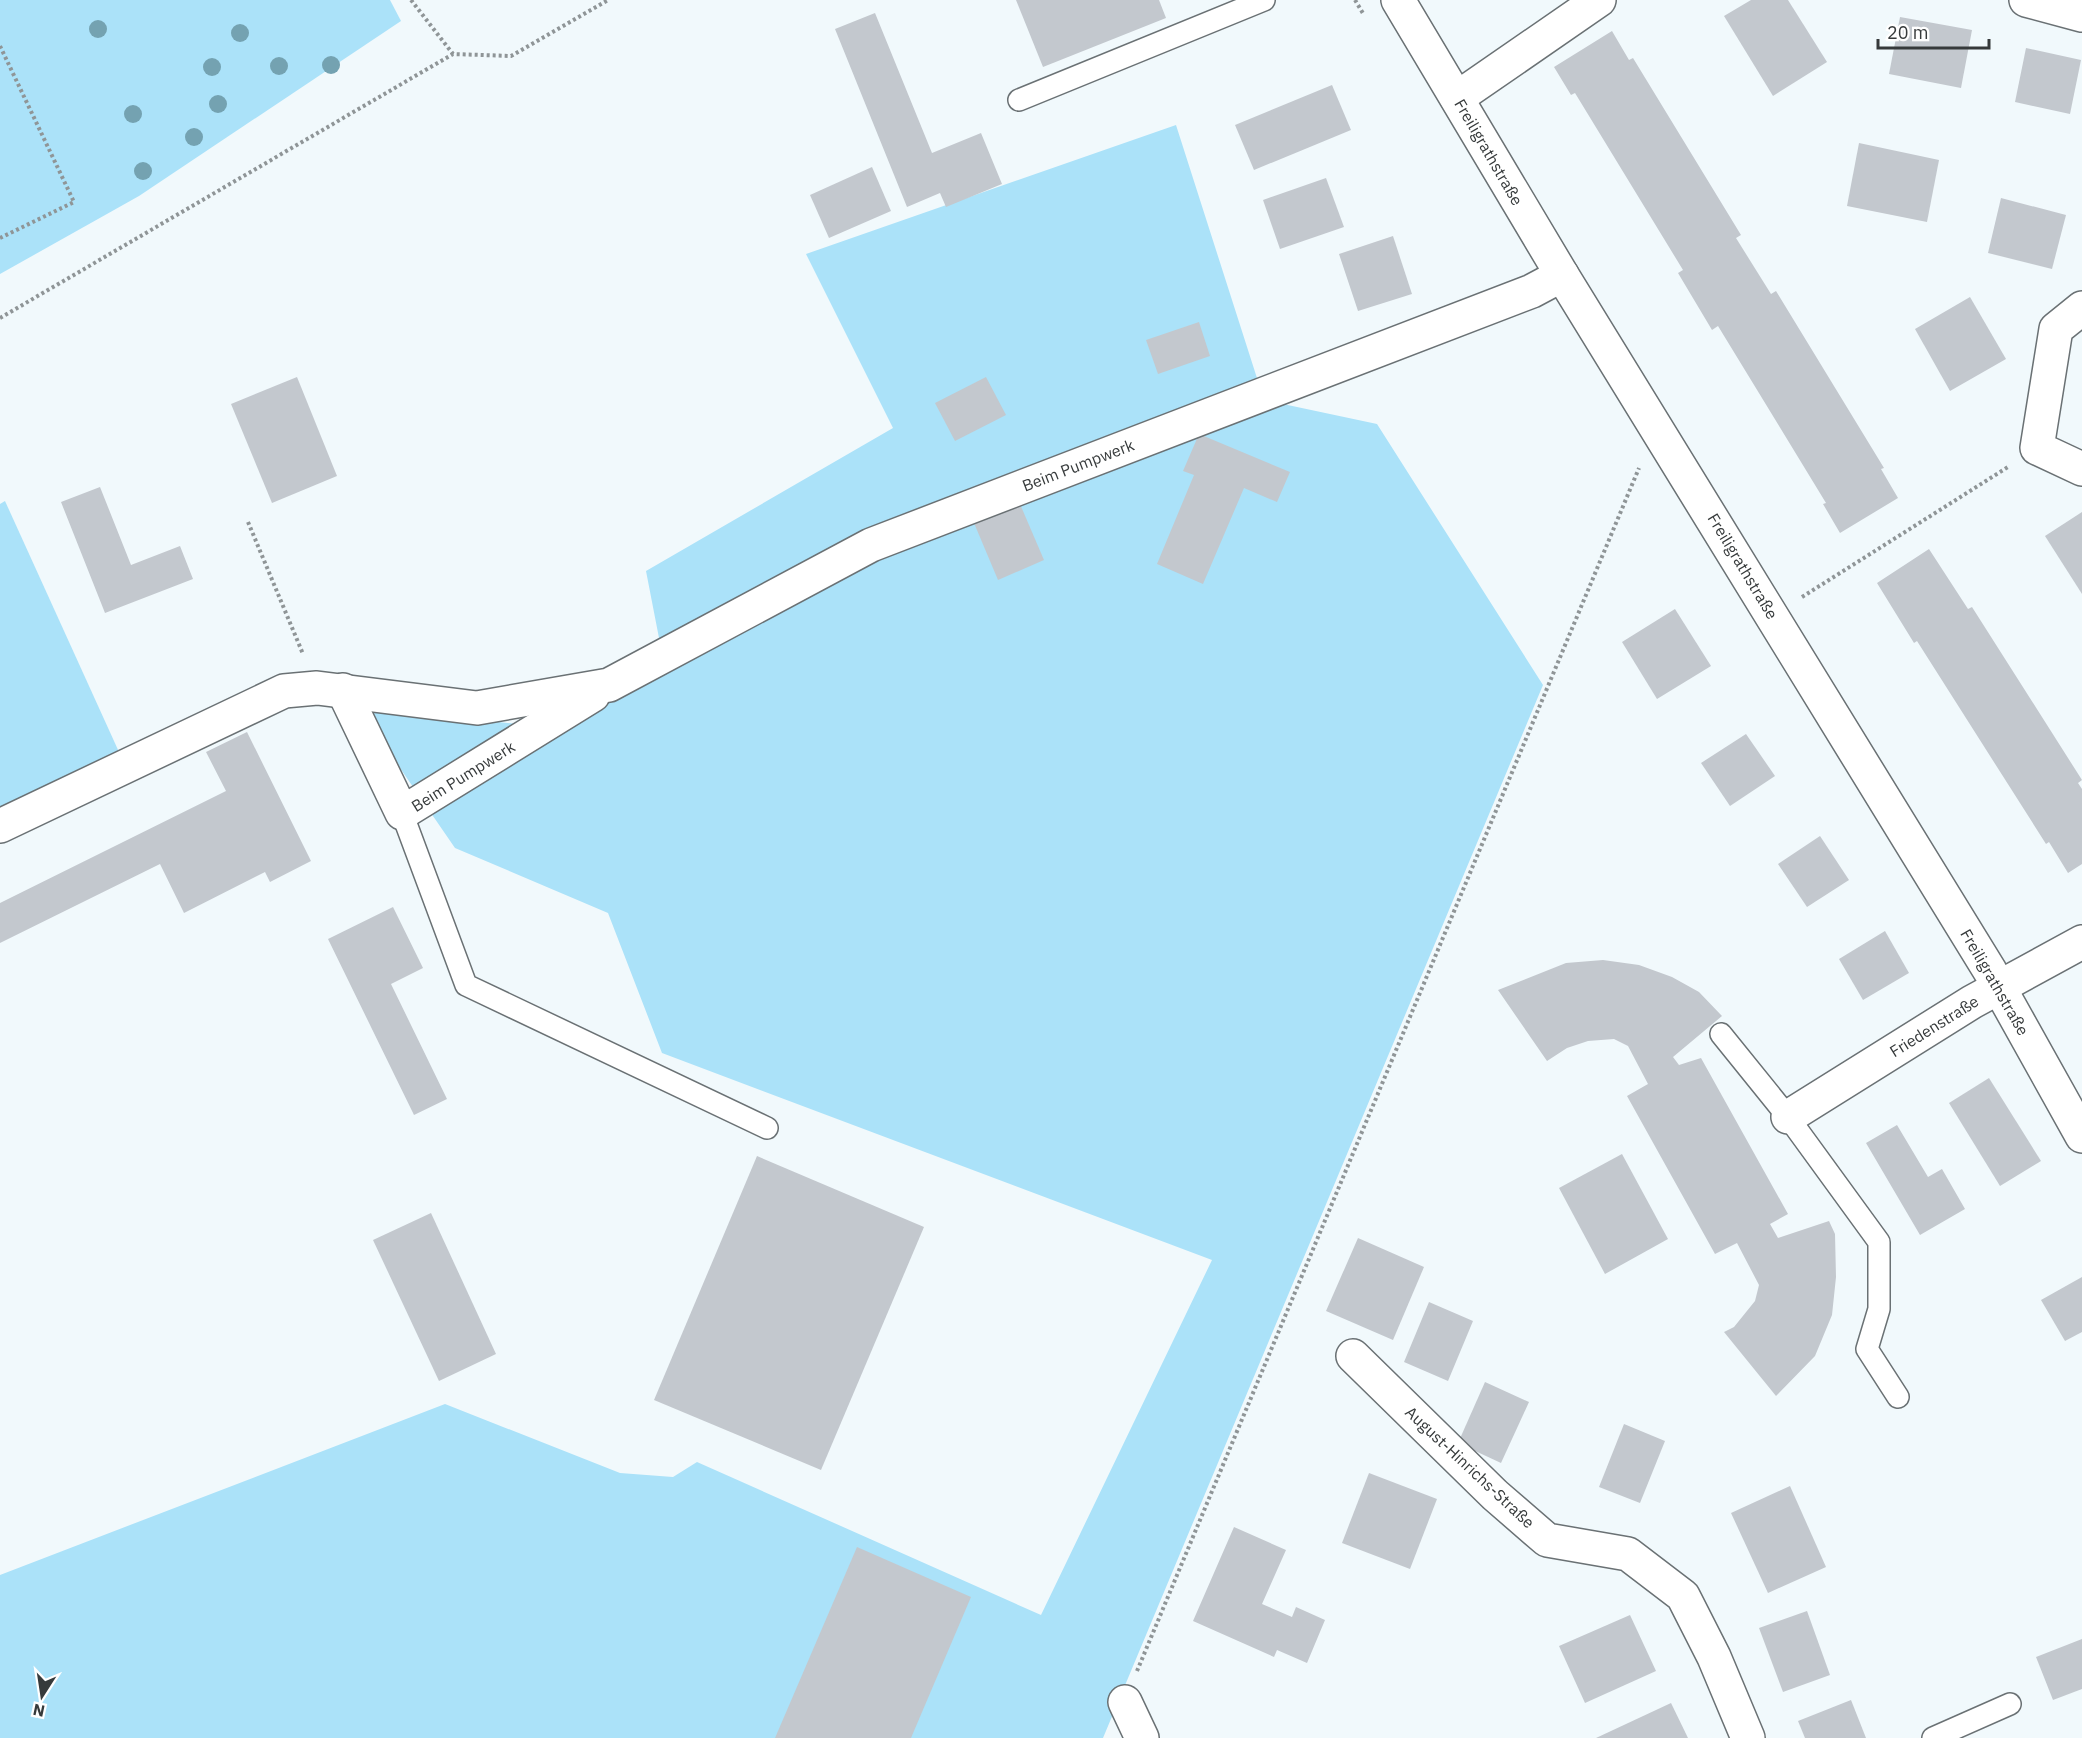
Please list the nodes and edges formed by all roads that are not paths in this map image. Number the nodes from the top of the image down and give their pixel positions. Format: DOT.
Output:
graph roads {
  1 [pos="1264,0"];
  2 [pos="1398,0"];
  3 [pos="1599,0"];
  4 [pos="2026,0"];
  5 [pos="2082,15"];
  6 [pos="1457,98"];
  7 [pos="1019,100"];
  8 [pos="1562,274"];
  9 [pos="2082,308"];
  10 [pos="2082,469"];
  11 [pos="609,685"];
  12 [pos="330,689"];
  13 [pos="402,813"];
  14 [pos="0,826"];
  15 [pos="2082,942"];
  16 [pos="1999,987"];
  17 [pos="1721,1034"];
  18 [pos="1788,1117"];
  19 [pos="767,1128"];
  20 [pos="2082,1136"];
  21 [pos="1353,1356"];
  22 [pos="1898,1397"];
  23 [pos="1125,1702"];
  24 [pos="2010,1704"];
  25 [pos="1142,1738"];
  26 [pos="1748,1738"];
  27 [pos="1933,1738"];
  1 -- 7 [label="lane"];
  2 -- 6 [label="street, Freiligrathstraße"];
  3 -- 6 [label="street"];
  4 -- 5 [label="street"];
  6 -- 8 [label="street, Freiligrathstraße"];
  8 -- 11 [label="street, Beim Pumpwerk"];
  8 -- 16 [label="street, Freiligrathstraße"];
  9 -- 10 [label="street"];
  11 -- 12 [label="street, Beim Pumpwerk"];
  11 -- 13 [label="street, Beim Pumpwerk"];
  12 -- 13 [label="street, Beim Pumpwerk"];
  12 -- 14 [label="street, Beim Pumpwerk"];
  13 -- 19 [label="lane"];
  15 -- 16 [label="street, Friedenstraße"];
  16 -- 18 [label="street, Friedenstraße"];
  16 -- 20 [label="street, Freiligrathstraße"];
  17 -- 18 [label="lane"];
  18 -- 22 [label="lane"];
  21 -- 26 [label="street, August-Hinrichs-Straße"];
  23 -- 25 [label="street"];
  24 -- 27 [label="lane"];
}
